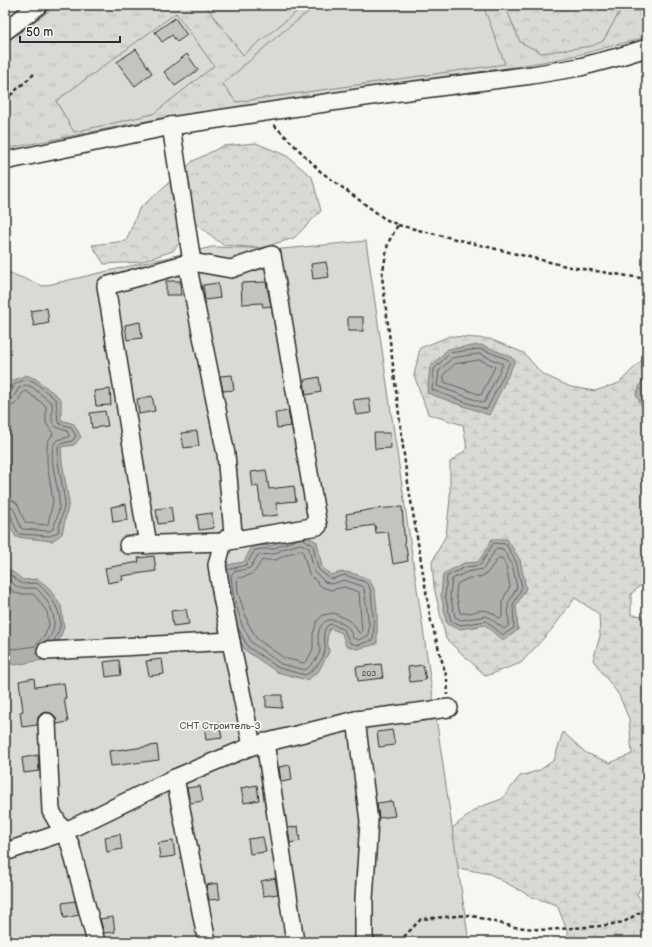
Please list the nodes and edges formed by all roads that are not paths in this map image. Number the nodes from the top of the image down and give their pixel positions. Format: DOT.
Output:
graph roads {
  1 [pos="39,5"];
  2 [pos="5,31"];
  3 [pos="647,48"];
  4 [pos="171,126"];
  5 [pos="5,161"];
  6 [pos="190,262"];
  7 [pos="223,542"];
  8 [pos="148,545"];
  9 [pos="128,546"];
  10 [pos="231,641"];
  11 [pos="46,651"];
  12 [pos="449,708"];
  13 [pos="356,720"];
  14 [pos="47,722"];
  15 [pos="259,744"];
  16 [pos="175,778"];
  17 [pos="64,832"];
  18 [pos="5,852"];
  19 [pos="96,942"];
  20 [pos="206,942"];
  21 [pos="295,942"];
  22 [pos="366,942"];
  1 -- 2 [label="street"];
  3 -- 4 [label="street"];
  4 -- 5 [label="street"];
  4 -- 6 [label="street"];
  6 -- 7 [label="street"];
  6 -- 7 [label="street"];
  6 -- 8 [label="street"];
  7 -- 8 [label="street"];
  7 -- 10 [label="street"];
  8 -- 9 [label="street"];
  10 -- 11 [label="street"];
  10 -- 15 [label="street"];
  12 -- 13 [label="street"];
  13 -- 15 [label="street"];
  13 -- 22 [label="street"];
  14 -- 17 [label="street"];
  15 -- 16 [label="street"];
  15 -- 21 [label="street"];
  16 -- 17 [label="street"];
  16 -- 20 [label="street"];
  17 -- 18 [label="street"];
  17 -- 19 [label="street"];
}
